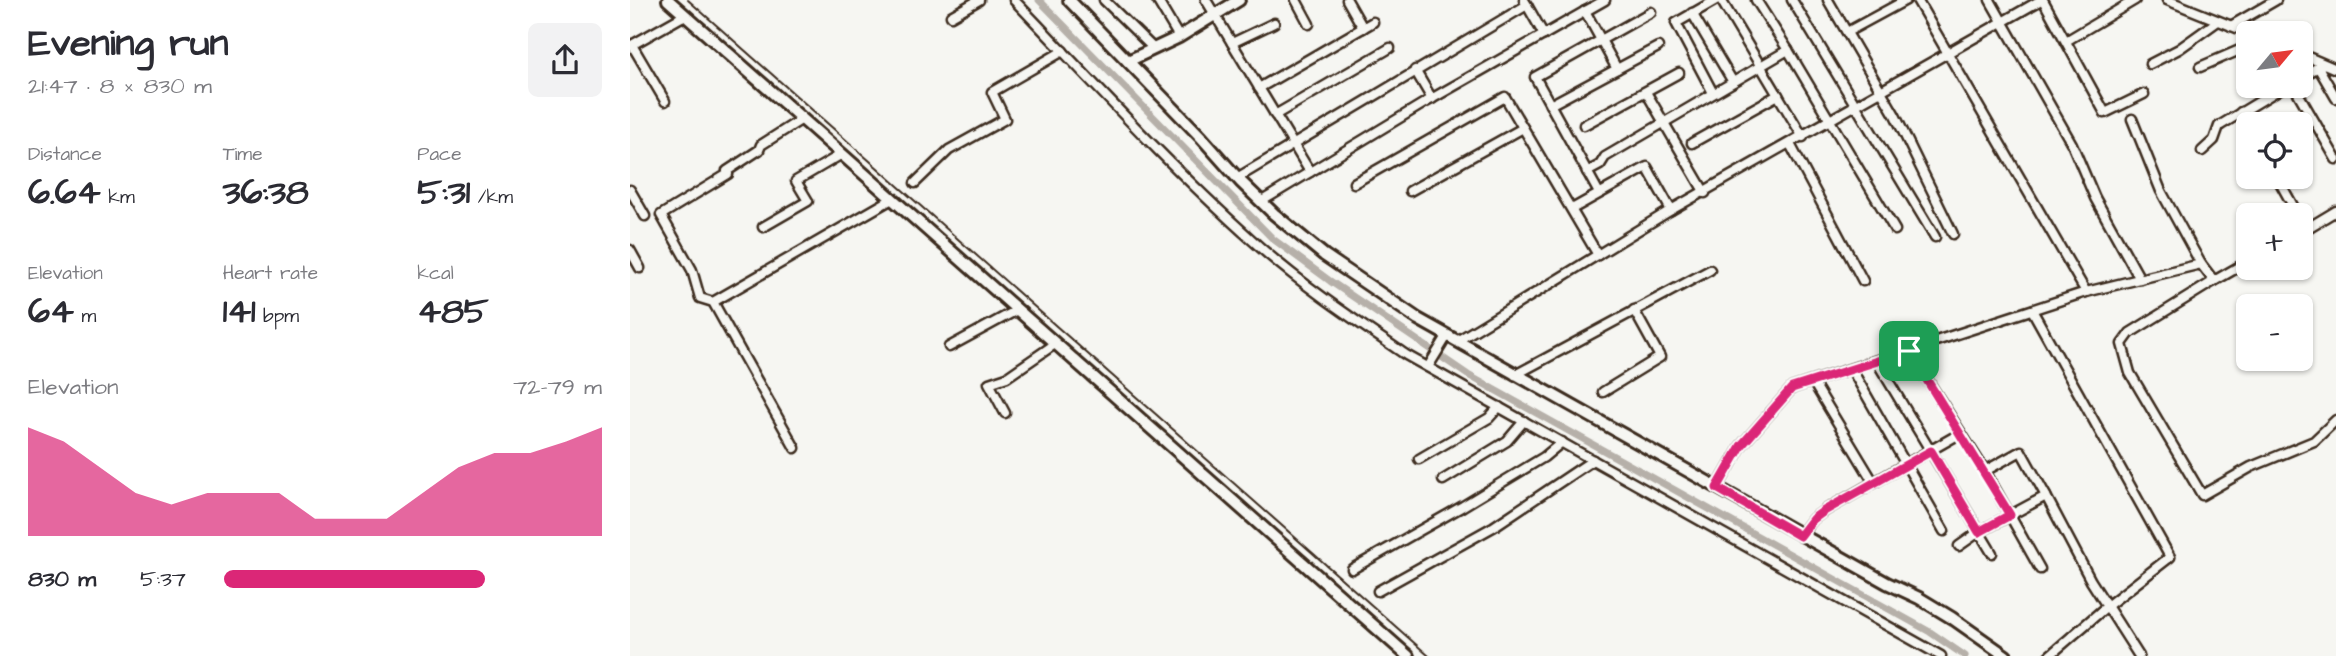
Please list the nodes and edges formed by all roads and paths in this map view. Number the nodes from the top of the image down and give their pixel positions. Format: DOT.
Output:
graph roads {
  1 [pos="667,0"];
  2 [pos="979,0"];
  3 [pos="1014,0"];
  4 [pos="1069,0"];
  5 [pos="1104,0"];
  6 [pos="1157,0"];
  7 [pos="1206,0"];
  8 [pos="1239,0"];
  9 [pos="1296,0"];
  10 [pos="1348,0"];
  11 [pos="1605,0"];
  12 [pos="1716,0"];
  13 [pos="1721,0"];
  14 [pos="1756,0"];
  15 [pos="1792,0"];
  16 [pos="1828,0"];
  17 [pos="1906,0"];
  18 [pos="1917,0"];
  19 [pos="1990,0"];
  20 [pos="2042,0"];
  21 [pos="2135,0"];
  22 [pos="2169,0"];
  23 [pos="2276,0"];
  24 [pos="1526,3"];
  25 [pos="1585,11"];
  26 [pos="1651,12"];
  27 [pos="1692,13"];
  28 [pos="685,15"];
  29 [pos="1214,15"];
  30 [pos="951,16"];
  31 [pos="2218,21"];
  32 [pos="1373,22"];
  33 [pos="2002,22"];
  34 [pos="1274,23"];
  35 [pos="1309,24"];
  36 [pos="2231,26"];
  37 [pos="1363,28"];
  38 [pos="2236,28"];
  39 [pos="1847,32"];
  40 [pos="1544,35"];
  41 [pos="1179,37"];
  42 [pos="1602,41"];
  43 [pos="2066,41"];
  44 [pos="1231,43"];
  45 [pos="631,46"];
  46 [pos="1658,47"];
  47 [pos="1390,48"];
  48 [pos="1154,49"];
  49 [pos="1788,50"];
  50 [pos="1063,51"];
  51 [pos="2236,52"];
  52 [pos="1948,54"];
  53 [pos="1128,61"];
  54 [pos="2314,62"];
  55 [pos="2150,64"];
  56 [pos="1760,66"];
  57 [pos="2321,66"];
  58 [pos="2200,67"];
  59 [pos="2336,68"];
  60 [pos="1617,69"];
  61 [pos="2314,70"];
  62 [pos="1415,71"];
  63 [pos="1679,74"];
  64 [pos="1733,82"];
  65 [pos="1259,88"];
  66 [pos="1646,92"];
  67 [pos="1882,92"];
  68 [pos="1713,93"];
  69 [pos="2144,94"];
  70 [pos="1778,95"];
  71 [pos="2265,98"];
  72 [pos="2301,98"];
  73 [pos="2336,98"];
  74 [pos="1432,99"];
  75 [pos="665,102"];
  76 [pos="1550,105"];
  77 [pos="1856,106"];
  78 [pos="2241,112"];
  79 [pos="1275,115"];
  80 [pos="2236,115"];
  81 [pos="802,119"];
  82 [pos="2132,119"];
  83 [pos="1830,121"];
  84 [pos="1663,122"];
  85 [pos="1584,125"];
  86 [pos="1524,128"];
  87 [pos="1803,137"];
  88 [pos="1692,142"];
  89 [pos="1292,144"];
  90 [pos="1790,144"];
  91 [pos="2202,151"];
  92 [pos="842,154"];
  93 [pos="2336,159"];
  94 [pos="1310,172"];
  95 [pos="1587,172"];
  96 [pos="1237,178"];
  97 [pos="915,183"];
  98 [pos="1354,183"];
  99 [pos="630,190"];
  100 [pos="1409,191"];
  101 [pos="1599,193"];
  102 [pos="1705,193"];
  103 [pos="892,199"];
  104 [pos="1262,201"];
  105 [pos="1572,209"];
  106 [pos="1671,210"];
  107 [pos="2336,211"];
  108 [pos="645,216"];
  109 [pos="2313,223"];
  110 [pos="764,227"];
  111 [pos="1895,230"];
  112 [pos="1953,234"];
  113 [pos="1935,237"];
  114 [pos="631,254"];
  115 [pos="1598,255"];
  116 [pos="2202,264"];
  117 [pos="640,268"];
  118 [pos="2236,268"];
  119 [pos="1710,270"];
  120 [pos="2140,279"];
  121 [pos="1863,281"];
  122 [pos="2214,281"];
  123 [pos="2086,292"];
  124 [pos="713,302"];
  125 [pos="1017,310"];
  126 [pos="1634,310"];
  127 [pos="2032,310"];
  128 [pos="1449,340"];
  129 [pos="1055,344"];
  130 [pos="949,347"];
  131 [pos="1909,351"];
  132 [pos="1877,362"];
  133 [pos="1429,365"];
  134 [pos="1852,370"];
  135 [pos="1516,375"];
  136 [pos="1813,382"];
  137 [pos="1603,392"];
  138 [pos="1499,407"];
  139 [pos="1005,413"];
  140 [pos="2336,419"];
  141 [pos="1524,421"];
  142 [pos="1961,433"];
  143 [pos="1562,442"];
  144 [pos="795,448"];
  145 [pos="1931,451"];
  146 [pos="1419,459"];
  147 [pos="1593,460"];
  148 [pos="1907,466"];
  149 [pos="1984,471"];
  150 [pos="1443,480"];
  151 [pos="1874,483"];
  152 [pos="1717,488"];
  153 [pos="2046,496"];
  154 [pos="2010,515"];
  155 [pos="1944,531"];
  156 [pos="1979,532"];
  157 [pos="1800,536"];
  158 [pos="1959,546"];
  159 [pos="1992,553"];
  160 [pos="1352,569"];
  161 [pos="2040,569"];
  162 [pos="1378,591"];
  163 [pos="2107,606"];
  164 [pos="1408,656"];
  165 [pos="1941,656"];
  166 [pos="2006,656"];
  167 [pos="2049,656"];
  168 [pos="2139,656"];
  1 -- 28 [label="street"];
  2 -- 30 [label="street"];
  3 -- 50 [label="street"];
  4 -- 53 [label="street"];
  5 -- 48 [label="street"];
  6 -- 41 [label="street"];
  7 -- 29 [label="street"];
  8 -- 29 [label="street"];
  9 -- 35 [label="street"];
  10 -- 37 [label="street"];
  11 -- 25 [label="street"];
  12 -- 27 [label="street"];
  13 -- 56 [label="street"];
  14 -- 49 [label="street"];
  15 -- 77 [label="street"];
  16 -- 39 [label="street"];
  17 -- 39 [label="street"];
  18 -- 52 [label="street"];
  19 -- 33 [label="street"];
  20 -- 33 [label="street"];
  20 -- 43 [label="street"];
  21 -- 43 [label="street"];
  22 -- 31 [label="street"];
  23 -- 36 [label="street"];
  24 -- 40 [label="street"];
  24 -- 62 [label="street"];
  25 -- 40 [label="street"];
  25 -- 42 [label="street"];
  26 -- 42 [label="street"];
  27 -- 64 [label="street"];
  27 -- 68 [label="street"];
  28 -- 45 [label="street"];
  28 -- 81 [label="street"];
  29 -- 41 [label="street"];
  29 -- 44 [label="street"];
  31 -- 36 [label="street"];
  31 -- 55 [label="street"];
  32 -- 37 [label="street"];
  33 -- 52 [label="street"];
  33 -- 120 [label="street"];
  34 -- 44 [label="street"];
  36 -- 38 [label="street"];
  37 -- 65 [label="street"];
  39 -- 67 [label="street"];
  40 -- 74 [label="street"];
  41 -- 48 [label="street"];
  42 -- 60 [label="street"];
  42 -- 76 [label="street"];
  43 -- 69 [label="street"];
  44 -- 65 [label="street"];
  45 -- 75 [label="street"];
  46 -- 60 [label="street"];
  47 -- 79 [label="street"];
  48 -- 53 [label="street"];
  49 -- 56 [label="street"];
  49 -- 83 [label="street"];
  50 -- 97 [label="street"];
  50 -- 133 [label="street"];
  51 -- 58 [label="street"];
  52 -- 67 [label="street"];
  52 -- 123 [label="street"];
  53 -- 96 [label="street"];
  54 -- 57 [label="street"];
  56 -- 64 [label="street"];
  56 -- 70 [label="street"];
  57 -- 59 [label="street"];
  57 -- 61 [label="street"];
  57 -- 73 [label="street"];
  60 -- 76 [label="street"];
  62 -- 74 [label="street"];
  62 -- 89 [label="street"];
  63 -- 66 [label="street"];
  64 -- 68 [label="street"];
  65 -- 79 [label="street"];
  66 -- 84 [label="street"];
  66 -- 85 [label="street"];
  67 -- 77 [label="street"];
  67 -- 112 [label="street"];
  68 -- 84 [label="street"];
  70 -- 87 [label="street"];
  70 -- 88 [label="street"];
  71 -- 78 [label="street"];
  72 -- 93 [label="street"];
  74 -- 94 [label="street"];
  76 -- 95 [label="street"];
  77 -- 83 [label="street"];
  77 -- 113 [label="street"];
  79 -- 89 [label="street"];
  80 -- 91 [label="street"];
  81 -- 92 [label="street"];
  81 -- 124 [label="street"];
  82 -- 116 [label="street"];
  83 -- 87 [label="street"];
  83 -- 111 [label="street"];
  84 -- 95 [label="street"];
  84 -- 102 [label="street"];
  86 -- 98 [label="street"];
  86 -- 100 [label="street"];
  86 -- 105 [label="street"];
  87 -- 90 [label="street"];
  89 -- 94 [label="street"];
  89 -- 96 [label="street"];
  90 -- 102 [label="street"];
  90 -- 121 [label="street"];
  92 -- 103 [label="street"];
  92 -- 110 [label="street"];
  94 -- 104 [label="street"];
  95 -- 101 [label="street"];
  96 -- 104 [label="street"];
  99 -- 108 [label="street"];
  101 -- 105 [label="street"];
  101 -- 106 [label="street"];
  102 -- 106 [label="street"];
  103 -- 124 [label="street"];
  103 -- 125 [label="street"];
  104 -- 128 [label="street"];
  105 -- 115 [label="street"];
  106 -- 115 [label="street"];
  107 -- 109 [label="street"];
  114 -- 117 [label="street"];
  115 -- 128 [label="street"];
  116 -- 120 [label="street"];
  116 -- 122 [label="street"];
  118 -- 122 [label="street"];
  119 -- 126 [label="street"];
  120 -- 123 [label="street"];
  122 -- 140 [label="street"];
  123 -- 127 [label="street"];
  124 -- 144 [label="street"];
  125 -- 129 [label="street"];
  125 -- 130 [label="street"];
  126 -- 135 [label="street"];
  126 -- 137 [label="street"];
  127 -- 131 [label="street"];
  127 -- 163 [label="street"];
  128 -- 133 [label="street"];
  128 -- 135 [label="street"];
  129 -- 139 [label="street"];
  129 -- 164 [label="street"];
  131 -- 132 [label="street"];
  131 -- 142 [label="street"];
  132 -- 134 [label="street"];
  132 -- 145 [label="street"];
  133 -- 138 [label="street"];
  134 -- 136 [label="street"];
  134 -- 148 [label="street"];
  135 -- 152 [label="street"];
  136 -- 151 [label="street"];
  136 -- 152 [label="street"];
  138 -- 141 [label="street"];
  138 -- 146 [label="street"];
  141 -- 143 [label="street"];
  141 -- 150 [label="street"];
  142 -- 145 [label="street"];
  142 -- 149 [label="street"];
  143 -- 147 [label="street"];
  143 -- 160 [label="street"];
  145 -- 148 [label="street"];
  145 -- 156 [label="street"];
  147 -- 162 [label="street"];
  147 -- 165 [label="street"];
  148 -- 151 [label="street"];
  148 -- 155 [label="street"];
  149 -- 153 [label="street"];
  149 -- 154 [label="street"];
  151 -- 157 [label="street"];
  152 -- 157 [label="street"];
  153 -- 154 [label="street"];
  153 -- 163 [label="street"];
  154 -- 156 [label="street"];
  154 -- 161 [label="street"];
  156 -- 158 [label="street"];
  156 -- 159 [label="street"];
  157 -- 166 [label="street"];
  163 -- 167 [label="street"];
  163 -- 168 [label="street"];
}
